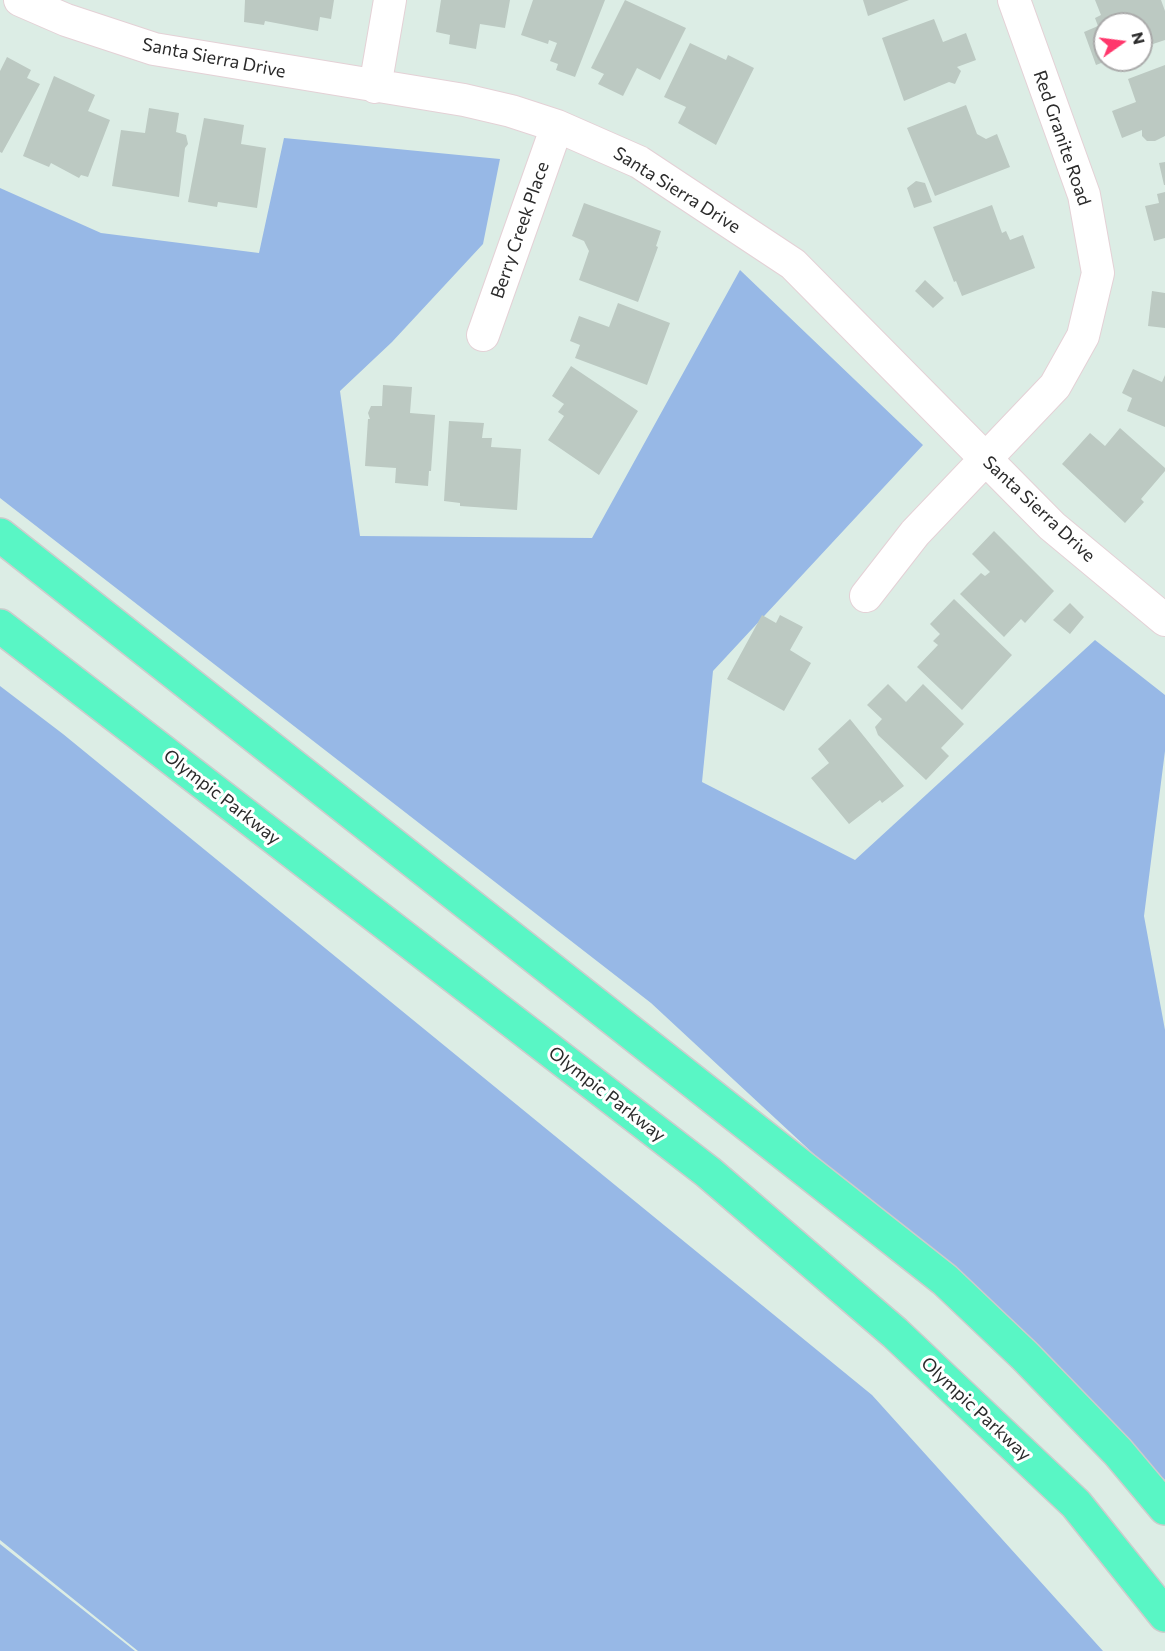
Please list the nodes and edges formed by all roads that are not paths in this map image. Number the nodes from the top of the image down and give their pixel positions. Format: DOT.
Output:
graph roads {
  1 [pos="20,0"];
  2 [pos="390,0"];
  3 [pos="1014,0"];
  4 [pos="375,87"];
  5 [pos="557,126"];
  6 [pos="483,335"];
  7 [pos="986,459"];
  8 [pos="0,535"];
  9 [pos="866,596"];
  10 [pos="1165,621"];
  11 [pos="0,626"];
  12 [pos="1165,1508"];
  13 [pos="1165,1615"];
  1 -- 4 [label="street, Santa Sierra Drive"];
  2 -- 4 [label="street"];
  3 -- 7 [label="street, Red Granite Road"];
  4 -- 5 [label="street, Santa Sierra Drive"];
  5 -- 6 [label="street, Berry Creek Place"];
  5 -- 7 [label="street, Santa Sierra Drive"];
  7 -- 9 [label="street, Red Granite Road"];
  7 -- 10 [label="street, Santa Sierra Drive"];
  8 -- 12 [label="main road"];
  11 -- 13 [label="main road, Olympic Parkway"];
}
